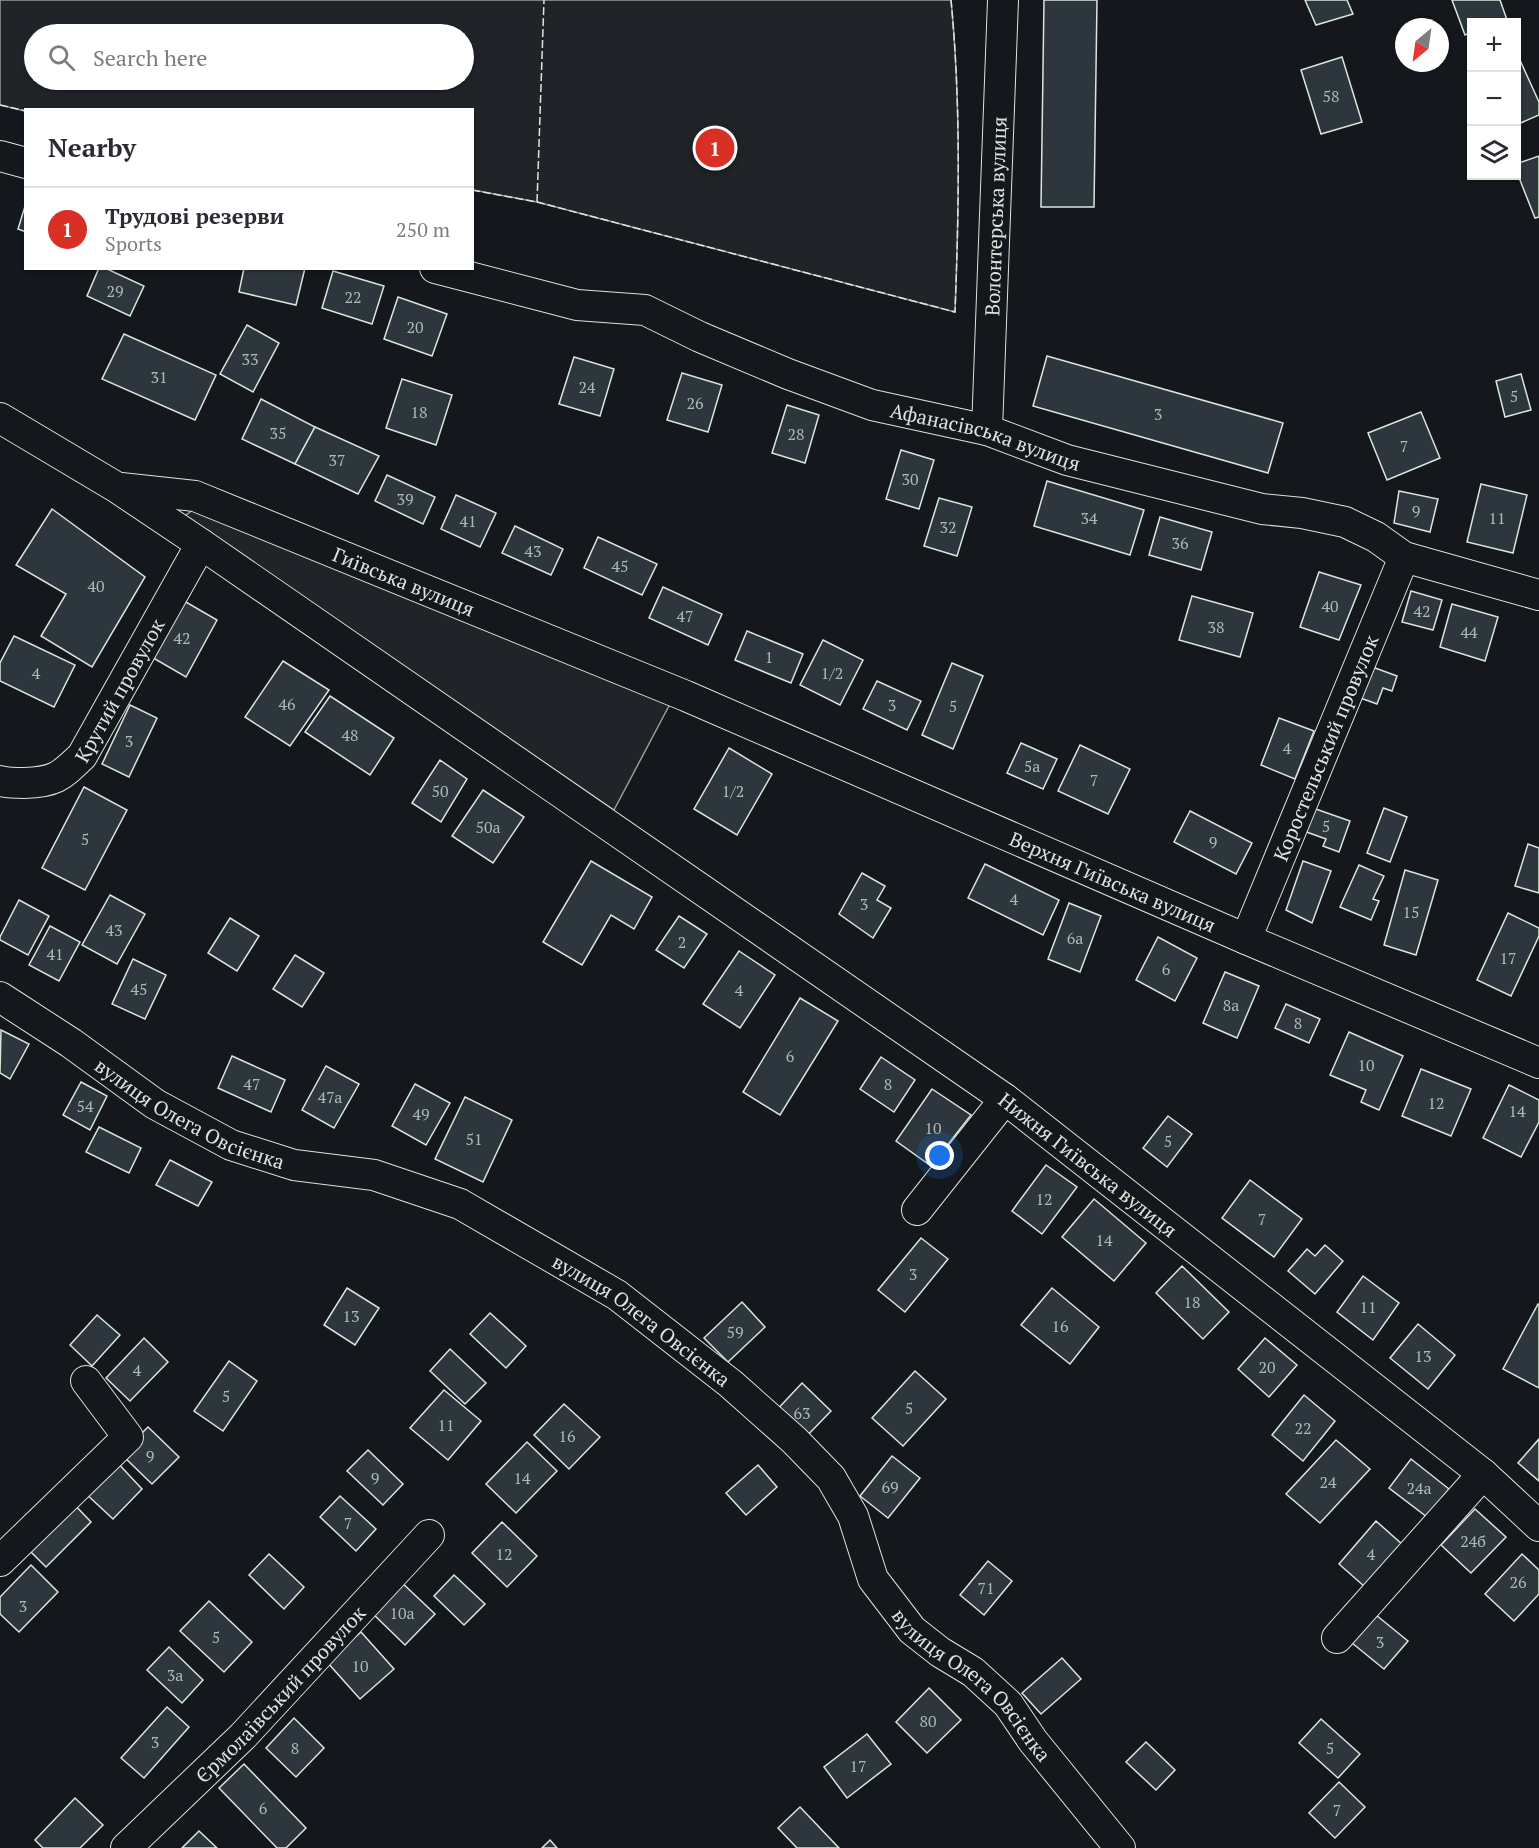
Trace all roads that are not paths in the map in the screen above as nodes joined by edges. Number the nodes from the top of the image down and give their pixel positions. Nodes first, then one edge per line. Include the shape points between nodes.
1 (1003, 0) edge
2 (0, 156) edge
3 (24, 162) edge
4 (443, 270) edge
5 (2, 425) edge
6 (987, 430) junction
7 (116, 487) junction
8 (201, 544) junction
9 (1404, 557) junction
10 (1539, 595) edge
11 (686, 696) joint
12 (0, 781) edge
13 (617, 832) joint
14 (1246, 939) junction
15 (0, 998) edge
16 (1539, 1063) edge
17 (1005, 1099) junction
18 (917, 1210) dead end
19 (86, 1380) dead end
20 (1483, 1474) junction
21 (1539, 1526) edge
22 (429, 1535) dead end
23 (0, 1561) edge
24 (1337, 1638) dead end
25 (126, 1848) edge
26 (1120, 1848) edge

1 - 6 street, Волонтерська вулиця
2 - 3 street
4 - 6 street, Афанасівська вулиця via 577,305 645,310 788,374 872,405
5 - 7 street, Гиївська вулиця
6 - 9 street, Афанасівська вулиця via 1078,462 1262,509 1345,522
7 - 8 street, Гиївська вулиця
7 - 11 street, Гиївська вулиця via 195,496
8 - 12 street, Крутий провулок via 82,756 63,775 45,782
8 - 13 street, Гиївська вулиця
9 - 10 street, Афанасівська вулиця
9 - 14 street, Коростельський провулок
11 - 14 street, Верхня Гиївська вулиця
13 - 17 street, Нижня Гиївська вулиця
14 - 16 street, Верхня Гиївська вулиця
15 - 26 street, вулиця Олега Овсієнка via 155,1104 231,1145 294,1165 375,1175 460,1204 617,1295 731,1384 831,1478 853,1516 873,1580 912,1630 973,1672 1008,1704
17 - 18 street
17 - 20 street, Нижня Гиївська вулиця
19 - 23 street via 128,1437
20 - 21 street, Нижня Гиївська вулиця
20 - 24 street
22 - 25 street, Єрмолаївський провулок via 243,1736

